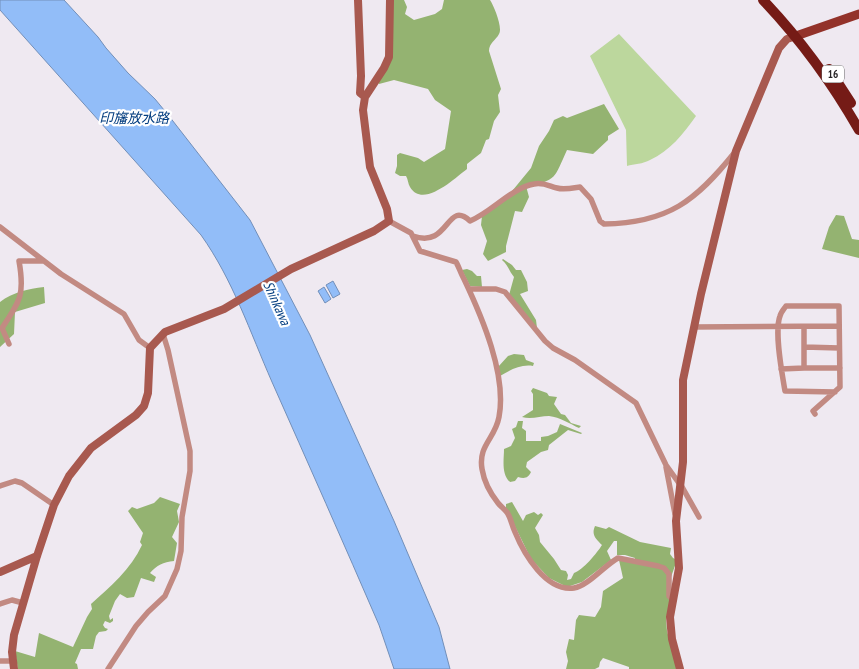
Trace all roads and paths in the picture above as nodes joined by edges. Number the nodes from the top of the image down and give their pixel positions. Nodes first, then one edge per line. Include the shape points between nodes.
1 (358, 0) edge
2 (390, 0) edge
3 (763, 0) edge
4 (772, 0) edge
5 (859, 14) edge
6 (799, 34) junction
7 (365, 96) junction
8 (859, 116) edge
9 (859, 130) edge
10 (736, 151) junction
11 (389, 221) junction
12 (0, 227) edge
13 (413, 236) junction
14 (43, 261) junction
15 (469, 288) junction
16 (839, 326) junction
17 (694, 327) junction
18 (778, 327) junction
19 (804, 327) junction
20 (163, 334) junction
21 (9, 344) dead end
22 (804, 347) junction
23 (150, 348) junction
24 (839, 348) junction
25 (804, 368) junction
26 (840, 368) junction
27 (781, 369) junction
28 (835, 392) junction
29 (815, 414) dead end
30 (666, 464) junction
31 (0, 486) edge
32 (681, 486) junction
33 (54, 505) junction
34 (699, 517) dead end
35 (676, 522) junction
36 (37, 556) junction
37 (0, 572) edge
38 (673, 600) junction
39 (23, 603) junction
40 (0, 604) edge
41 (12, 660) junction
42 (0, 662) edge
43 (14, 669) edge
44 (108, 669) edge
45 (680, 669) edge

1 - 7 street via 359,87
2 - 7 street via 389,57
3 - 6 highway, 16
4 - 6 highway, 16
5 - 6 main road
6 - 8 highway, 16 via 835,78
6 - 9 highway, 16
6 - 10 street via 779,48
7 - 11 street via 363,110 370,167
10 - 13 street via 702,189 674,210 657,217 604,224 592,199 580,187 558,188 541,183 515,191 478,218 470,221 458,214 454,216 432,238
10 - 17 street
11 - 13 street
11 - 20 street via 288,270 231,305
12 - 14 street
13 - 15 street via 420,250 456,262
14 - 21 street via 19,261 23,280 19,303 2,328
14 - 23 street via 124,314 140,340
15 - 30 street via 504,292 545,341 631,399
15 - 38 street via 485,326 500,386 497,425 481,456 484,477 491,493 510,516 518,539 532,563 550,582 568,588 581,585 618,558 658,566 669,574
16 - 18 street via 839,306 786,306
16 - 19 street
16 - 24 street
17 - 18 street
17 - 32 street via 683,380
18 - 19 street
18 - 27 street
19 - 22 street
20 - 23 street
20 - 44 street via 190,452 182,517 182,551 165,596 136,626
22 - 24 street
22 - 25 street
23 - 33 street via 148,393 144,406 91,448
24 - 26 street
25 - 26 street
25 - 27 street
26 - 28 street via 840,387
27 - 28 street via 785,391
28 - 29 street via 813,411
30 - 32 street
30 - 35 street
31 - 33 street via 15,481 22,483
32 - 34 street
32 - 35 street
33 - 36 street
35 - 38 street via 679,568
36 - 37 street
36 - 39 street
38 - 45 street via 670,624
39 - 40 street via 12,600
39 - 41 street via 12,644
41 - 42 street
41 - 43 street

